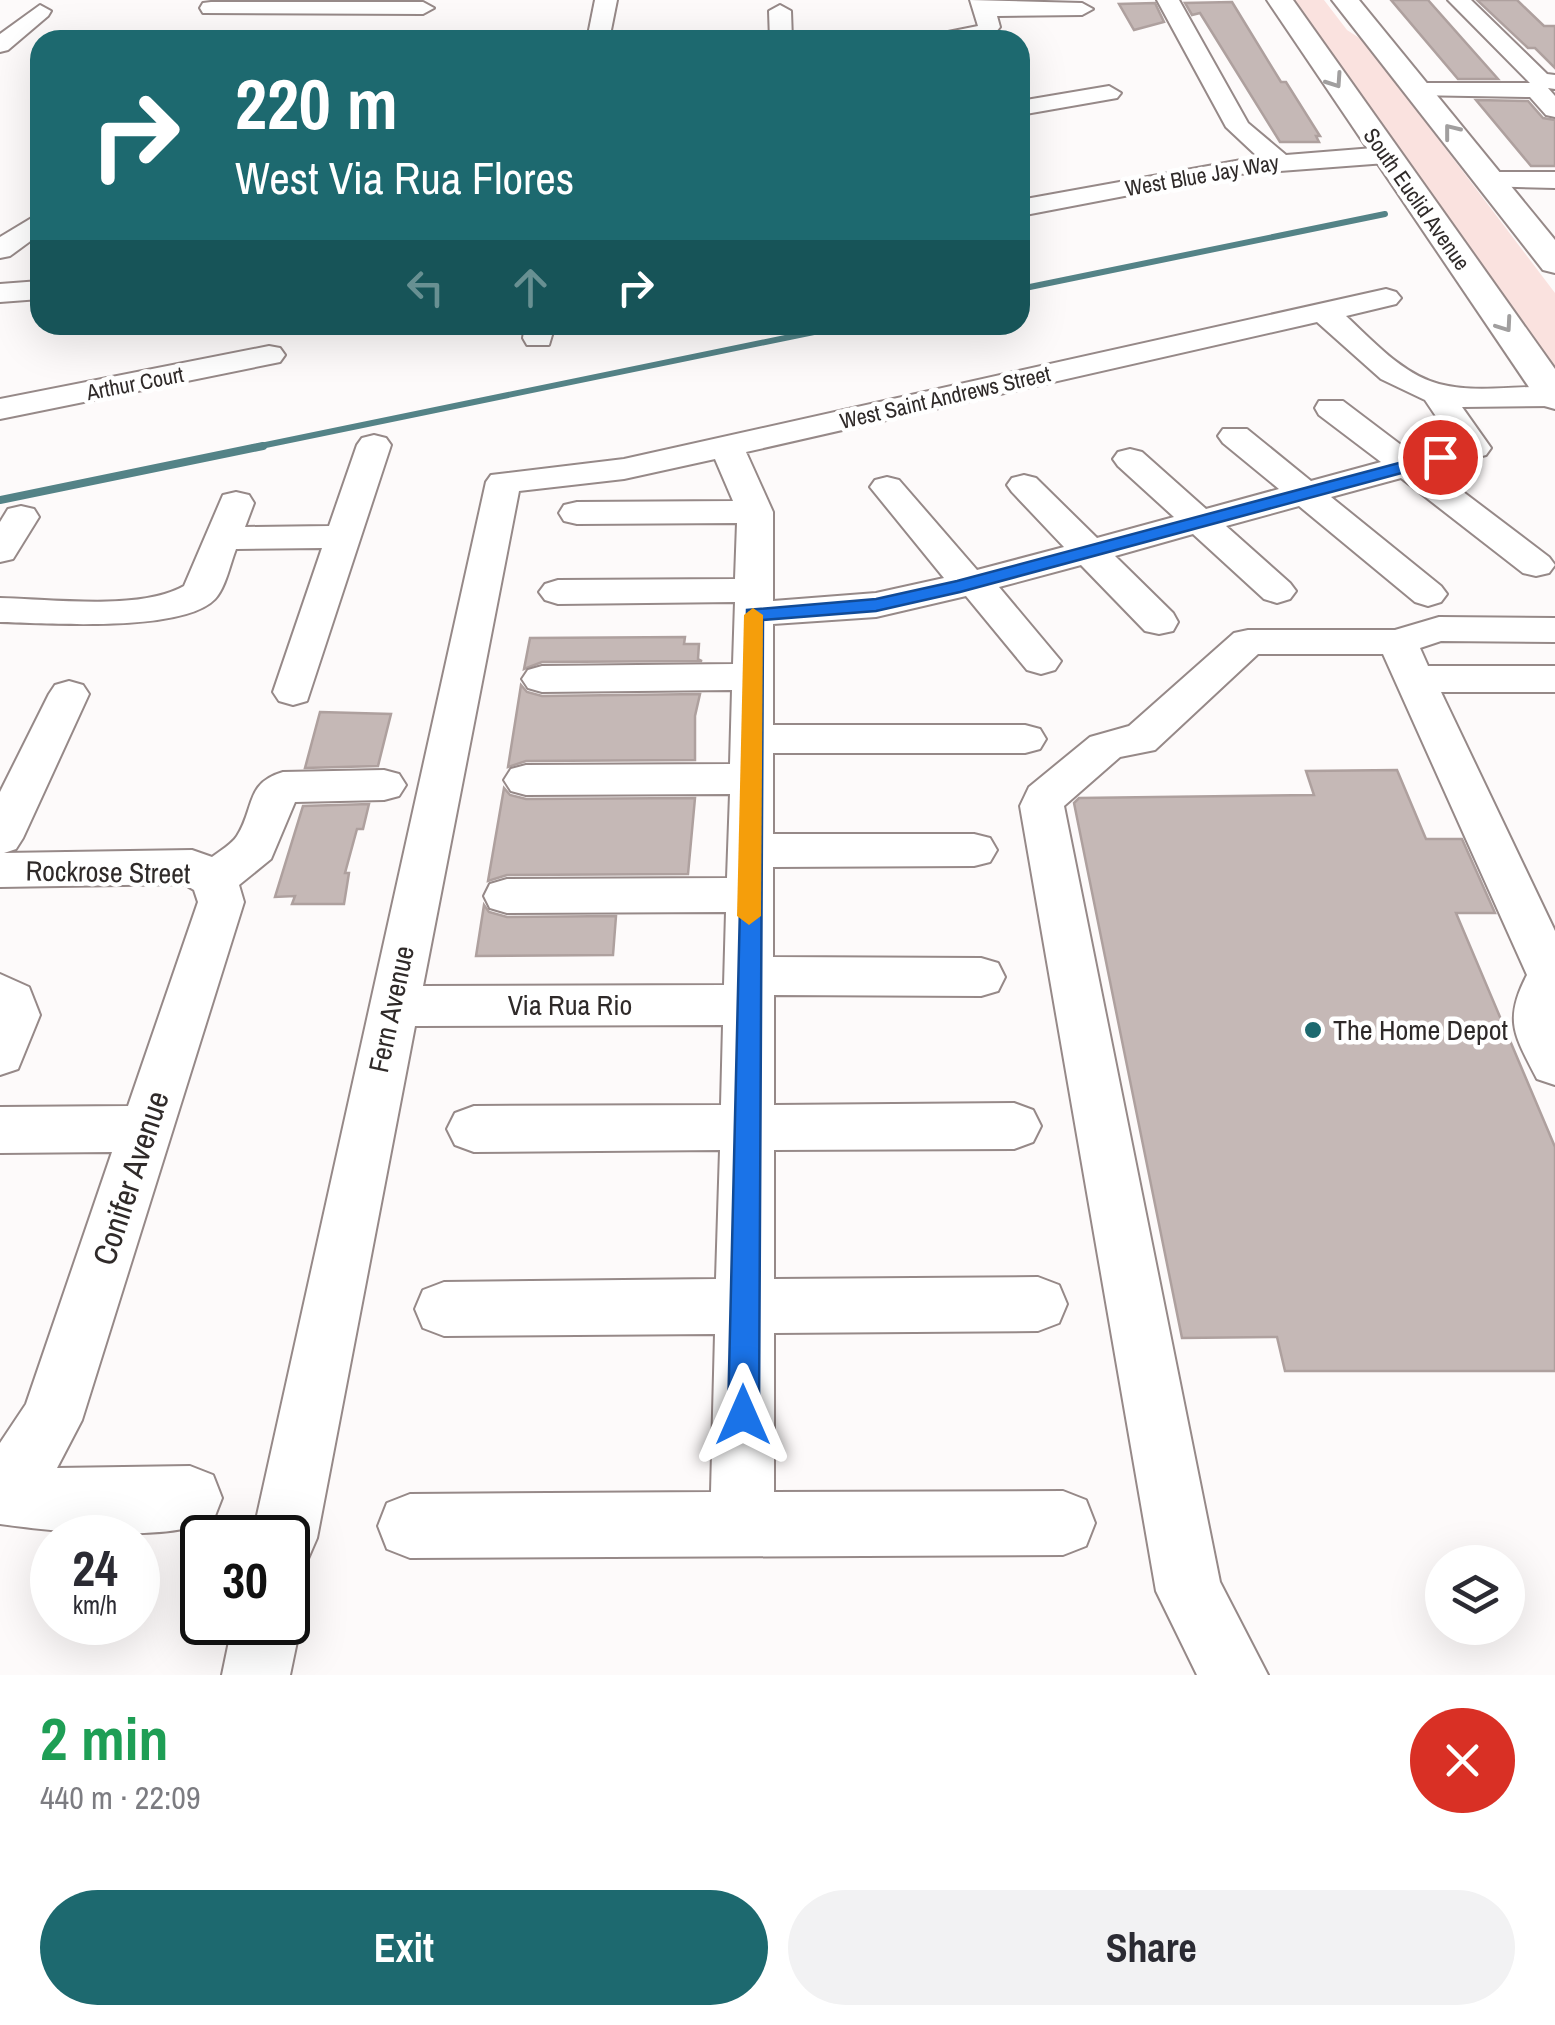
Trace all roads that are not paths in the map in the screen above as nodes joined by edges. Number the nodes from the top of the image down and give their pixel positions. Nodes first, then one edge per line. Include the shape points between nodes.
1 (606, 0) edge
2 (1168, 0) edge
3 (1280, 0) edge
4 (1344, 0) edge
5 (1459, 0) edge
6 (214, 4) edge
7 (983, 5) edge
8 (423, 8) dead end
9 (1082, 9) dead end
10 (40, 11) dead end
11 (780, 11) dead end
12 (196, 29) dead end
13 (600, 30) edge
14 (781, 30) edge
15 (986, 30) edge
16 (0, 45) edge
17 (27, 58) dead end
18 (0, 59) edge
19 (1555, 82) edge
20 (1419, 90) junction
21 (1109, 93) dead end
22 (1030, 106) edge
23 (1555, 110) edge
24 (1386, 154) junction
25 (1278, 161) junction
26 (1489, 180) junction
27 (1555, 180) edge
28 (1030, 206) edge
29 (30, 228) edge
30 (0, 250) edge
31 (1555, 263) edge
32 (30, 291) edge
33 (0, 293) edge
34 (1386, 298) dead end
35 (1323, 312) junction
36 (270, 354) dead end
37 (1390, 368) junction
38 (1551, 391) edge
39 (1436, 393) junction
40 (0, 408) edge
41 (1331, 408) dead end
42 (1235, 436) dead end
43 (374, 445) dead end
44 (727, 446) junction
45 (1130, 459) dead end
46 (1406, 466) junction
47 (503, 482) joint
48 (1024, 485) dead end
49 (887, 487) dead end
50 (1303, 494) junction
51 (236, 503) dead end
52 (577, 512) dead end
53 (755, 512) junction
54 (21, 517) dead end
55 (1200, 522) junction
56 (343, 537) junction
57 (222, 538) junction
58 (0, 551) edge
59 (1090, 551) junction
60 (1536, 565) dead end
61 (972, 583) junction
62 (1278, 591) dead end
63 (558, 592) dead end
64 (1428, 594) dead end
65 (753, 602) junction
66 (0, 610) edge
67 (1159, 622) dead end
68 (1555, 630) edge
69 (1406, 660) junction
70 (1040, 661) dead end
71 (752, 677) junction
72 (542, 679) dead end
73 (1555, 679) edge
74 (292, 692) dead end
75 (69, 694) dead end
76 (1025, 739) dead end
77 (751, 759) junction
78 (526, 780) dead end
79 (384, 786) dead end
80 (0, 838) edge
81 (974, 850) dead end
82 (0, 870) edge
83 (749, 872) junction
84 (214, 880) junction
85 (507, 896) dead end
86 (1538, 907) edge
87 (1554, 976) edge
88 (981, 977) dead end
89 (748, 990) junction
90 (0, 994) edge
91 (392, 1006) junction
92 (0, 1054) edge
93 (1555, 1064) edge
94 (1014, 1126) dead end
95 (747, 1127) junction
96 (147, 1128) junction
97 (474, 1128) dead end
98 (0, 1130) edge
99 (1038, 1304) dead end
100 (744, 1305) junction
101 (444, 1309) dead end
102 (7, 1480) edge
103 (190, 1498) dead end
104 (289, 1515) edge
105 (1063, 1524) dead end
106 (742, 1525) junction
107 (410, 1526) dead end
108 (262, 1645) edge
109 (256, 1675) edge
110 (1234, 1675) edge

1 - 13 street
2 - 25 street via 1238,127
3 -> 24 main road, South Euclid Avenue
4 - 20 main road
5 - 19 street via 1540,80
6 - 8 street
6 - 12 street
7 - 9 street
7 - 15 street
10 - 16 street
11 - 14 street
17 - 18 street
20 - 23 street via 1537,90
26 -> 20 main road
21 - 22 street
24 - 25 street, West Blue Jay Way
24 -> 38 main road, South Euclid Avenue
25 - 28 street, West Blue Jay Way
26 - 27 street
26 - 31 main road
29 - 30 street
32 - 33 street
34 - 35 street, West Saint Andrews Street
35 - 37 street
35 - 44 street, West Saint Andrews Street
36 - 40 street, Arthur Court
37 - 38 street via 1423,378
37 - 39 street
38 - 39 street
39 - 46 street via 1474,448
41 - 46 street
42 - 50 street
43 - 56 street
44 - 47 street, West Saint Andrews Street via 624,468
44 - 53 street
45 - 55 street
46 - 50 street
46 - 60 street
47 - 91 street, Fern Avenue
48 - 59 street
49 - 61 street
50 - 55 street
50 - 64 street
51 - 57 street
52 - 53 street
53 - 65 street
54 - 58 street
55 - 59 street
55 - 62 street
56 - 57 street
56 - 74 street
57 - 66 street via 192,601 160,609
59 - 61 street
59 - 67 street
61 - 65 street via 876,605
61 - 70 street
63 - 65 street
65 - 71 street
68 - 69 street via 1439,629
69 - 73 street
69 - 86 street
69 - 110 street via 1248,642 1133,740 1105,747 1042,806 1188,1590
71 - 72 street
71 - 77 street
75 - 80 street
76 - 77 street
77 - 78 street
77 - 83 street
79 - 84 street via 282,787 256,846
81 - 83 street
82 - 84 street, Rockrose Street via 192,868
83 - 85 street
83 - 89 street
84 - 96 street, Conifer Avenue via 220,902
86 - 87 street
87 - 93 street via 1534,1006
88 - 89 street, Via Rua Rio
89 - 91 street, Via Rua Rio
89 - 95 street
90 - 92 street via 15,1015
91 - 104 street, Fern Avenue
94 - 95 street
95 - 97 street
95 - 100 street
96 - 98 street
96 - 102 street, Conifer Avenue via 51,1420
99 - 100 street
100 - 101 street
100 - 106 street
102 - 103 street via 54,1500
105 - 106 street
106 - 107 street
108 - 109 street

